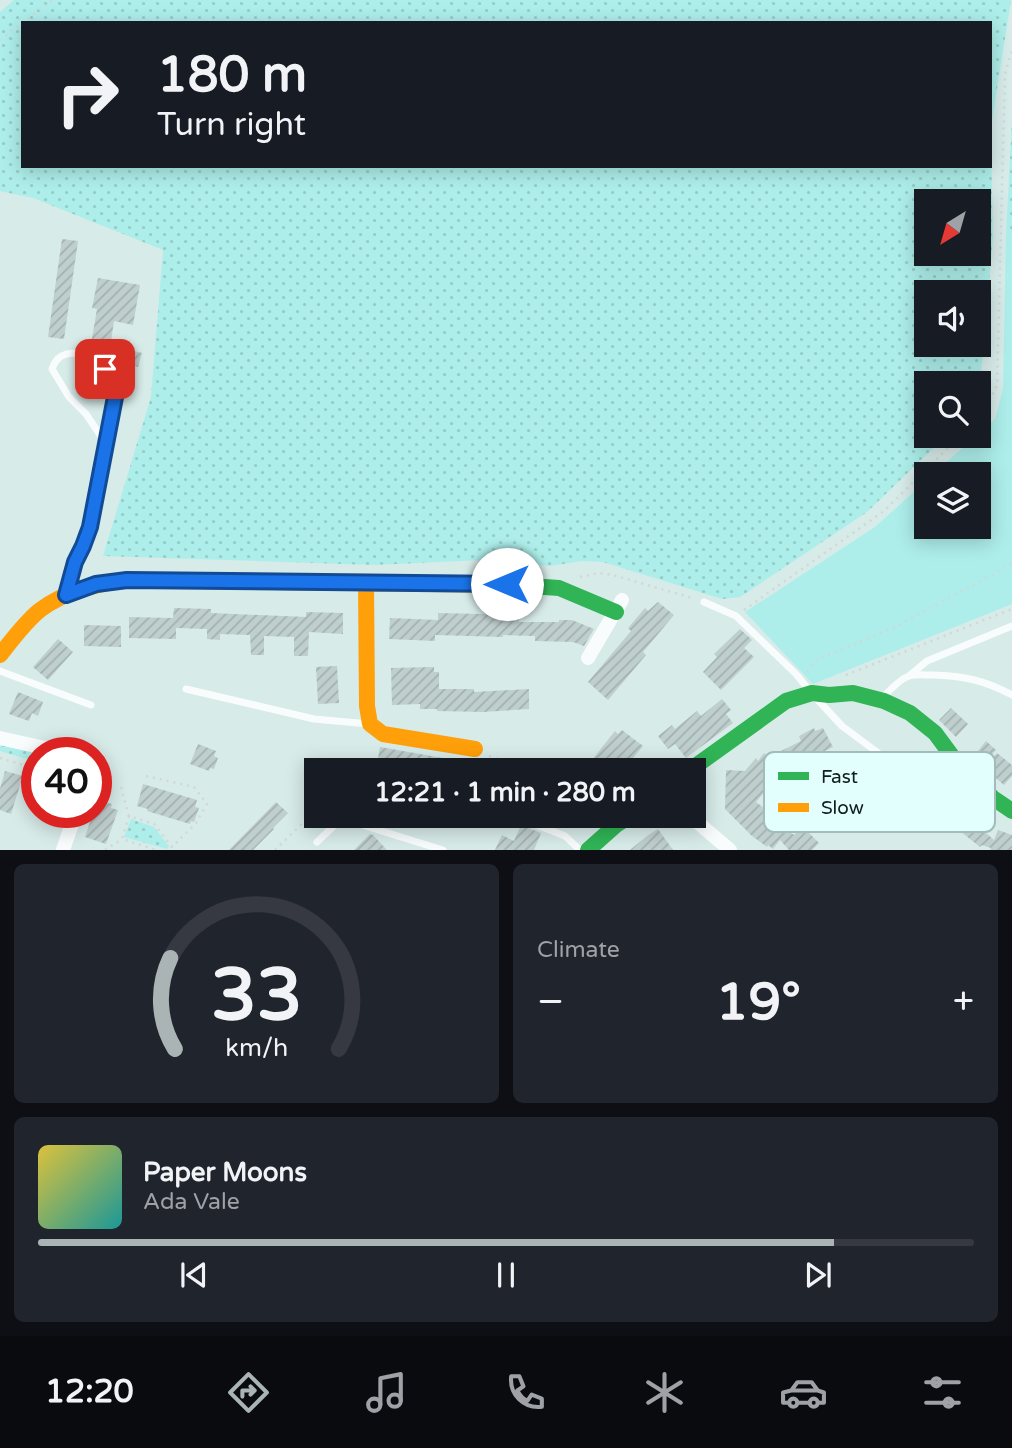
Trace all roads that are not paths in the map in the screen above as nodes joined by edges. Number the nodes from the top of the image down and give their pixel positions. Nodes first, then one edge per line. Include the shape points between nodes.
1 (106, 444) junction
2 (366, 583) junction
3 (66, 595) junction
4 (704, 602) road end
5 (619, 606) joint
6 (1012, 626) edge
7 (0, 655) edge
8 (588, 658) dead end
9 (0, 671) edge
10 (908, 676) junction
11 (186, 689) dead end
12 (812, 693) junction
13 (1012, 695) edge
14 (880, 700) junction
15 (91, 705) dead end
16 (370, 724) junction
17 (0, 738) edge
18 (21, 743) edge
19 (475, 749) road end
20 (877, 752) edge
21 (949, 752) edge
22 (706, 758) edge
23 (995, 799) edge
24 (1012, 811) edge
25 (70, 828) edge
26 (545, 828) edge
27 (612, 828) edge
28 (705, 828) edge
29 (317, 842) dead end
30 (63, 849) edge
31 (443, 849) edge
32 (580, 849) edge
33 (588, 849) edge
34 (730, 849) edge

1 - 1 lane via 116,392 111,378 95,362 62,354 52,369
1 - 3 lane via 90,527
2 - 3 street via 127,580 96,584
2 - 5 street via 559,588
2 - 16 street
3 - 7 street via 40,610
4 - 12 lane via 736,616
5 - 8 street
6 - 10 lane via 927,661
9 - 15 lane
10 - 13 lane via 973,679
10 - 14 lane
11 - 16 lane via 314,719
12 - 14 street
12 - 20 lane via 842,726
12 - 22 street via 786,701
14 - 21 street via 910,713
16 - 19 street via 383,734
17 - 18 street
23 - 24 street
25 - 30 street
26 - 32 lane via 565,836
27 - 33 street
28 - 34 street
29 - 31 lane via 340,820 346,820

